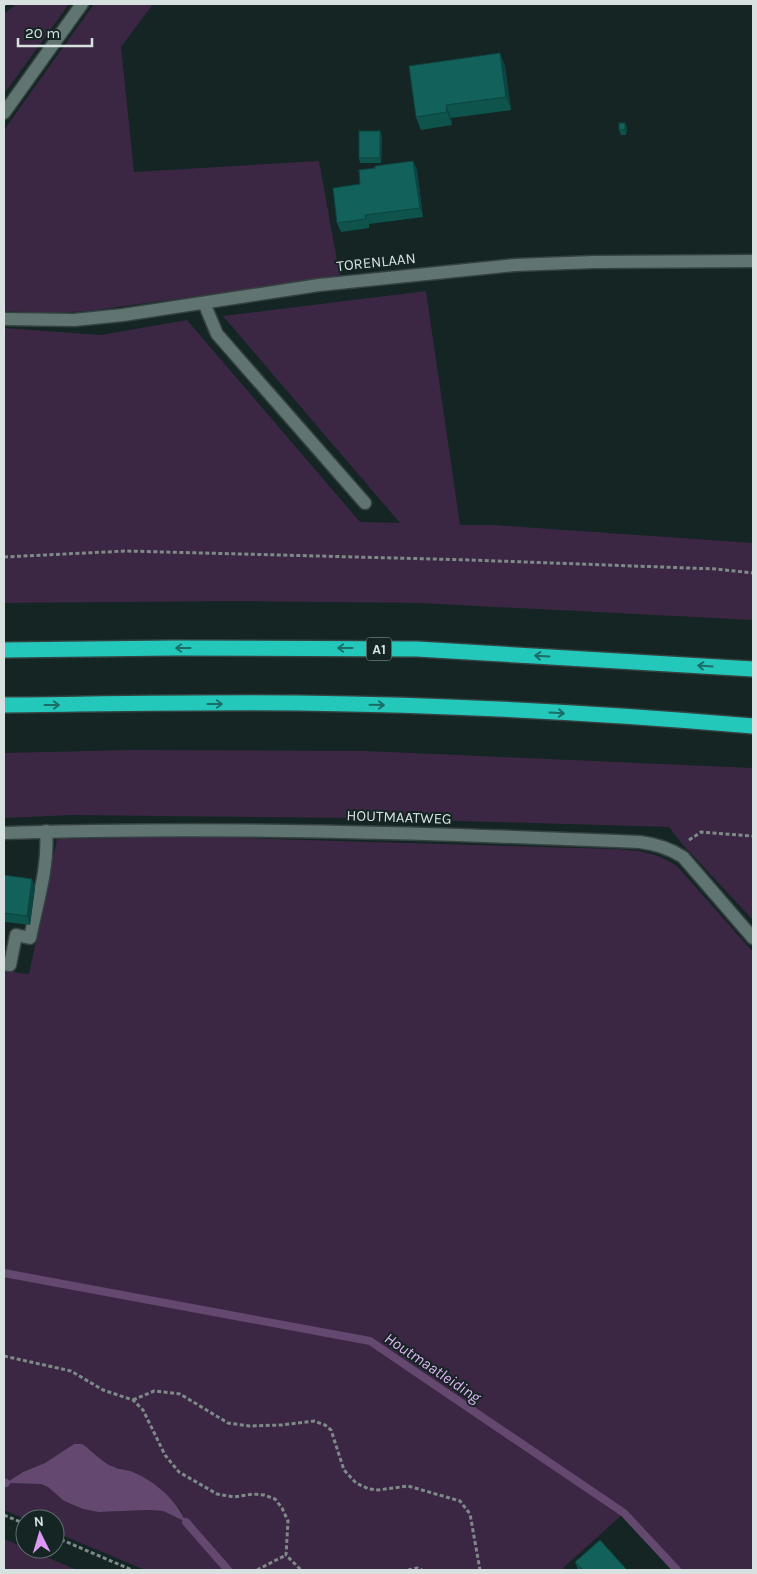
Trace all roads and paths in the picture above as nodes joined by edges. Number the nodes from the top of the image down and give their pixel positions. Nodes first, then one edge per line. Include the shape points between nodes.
1 (82, 4) edge
2 (4, 112) edge
3 (753, 261) edge
4 (204, 303) junction
5 (4, 319) edge
6 (365, 502) dead end
7 (4, 557) edge
8 (753, 573) edge
9 (4, 650) edge
10 (753, 669) edge
11 (4, 705) edge
12 (753, 726) edge
13 (46, 831) junction
14 (4, 832) edge
15 (753, 836) edge
16 (672, 850) junction
17 (753, 938) edge
18 (4, 964) edge
19 (4, 1356) edge
20 (133, 1400) junction
21 (65, 1541) edge
22 (286, 1555) junction
23 (132, 1570) edge
24 (257, 1570) edge
25 (300, 1570) edge
26 (408, 1570) edge
27 (422, 1570) edge
28 (480, 1570) edge

1 - 2 street
3 - 4 street, TORENLAAN via 515,265 319,284
4 - 5 street, TORENLAAN via 74,320
4 - 6 street via 217,334
7 - 8 path via 126,551 471,560
10 -> 9 highway, A1 via 418,649
11 -> 12 highway via 297,703 660,718
13 - 14 street, HOUTMAATWEG
13 - 16 street, HOUTMAATWEG via 389,832 640,842
13 - 18 street via 46,862 30,938 16,935 10,965
15 - 16 path via 701,832
16 - 17 street, HOUTMAATWEG via 683,857
19 - 20 path via 71,1371 103,1390
20 - 22 path via 143,1410 165,1455 179,1472 217,1494 234,1497 264,1495 275,1500 288,1520
20 - 28 path via 154,1391 180,1394 228,1423 249,1426 314,1421 325,1425 331,1430 344,1470 356,1483 378,1490 408,1486 460,1501 470,1514
21 - 23 path
22 - 24 path
22 - 25 path
26 - 27 path

